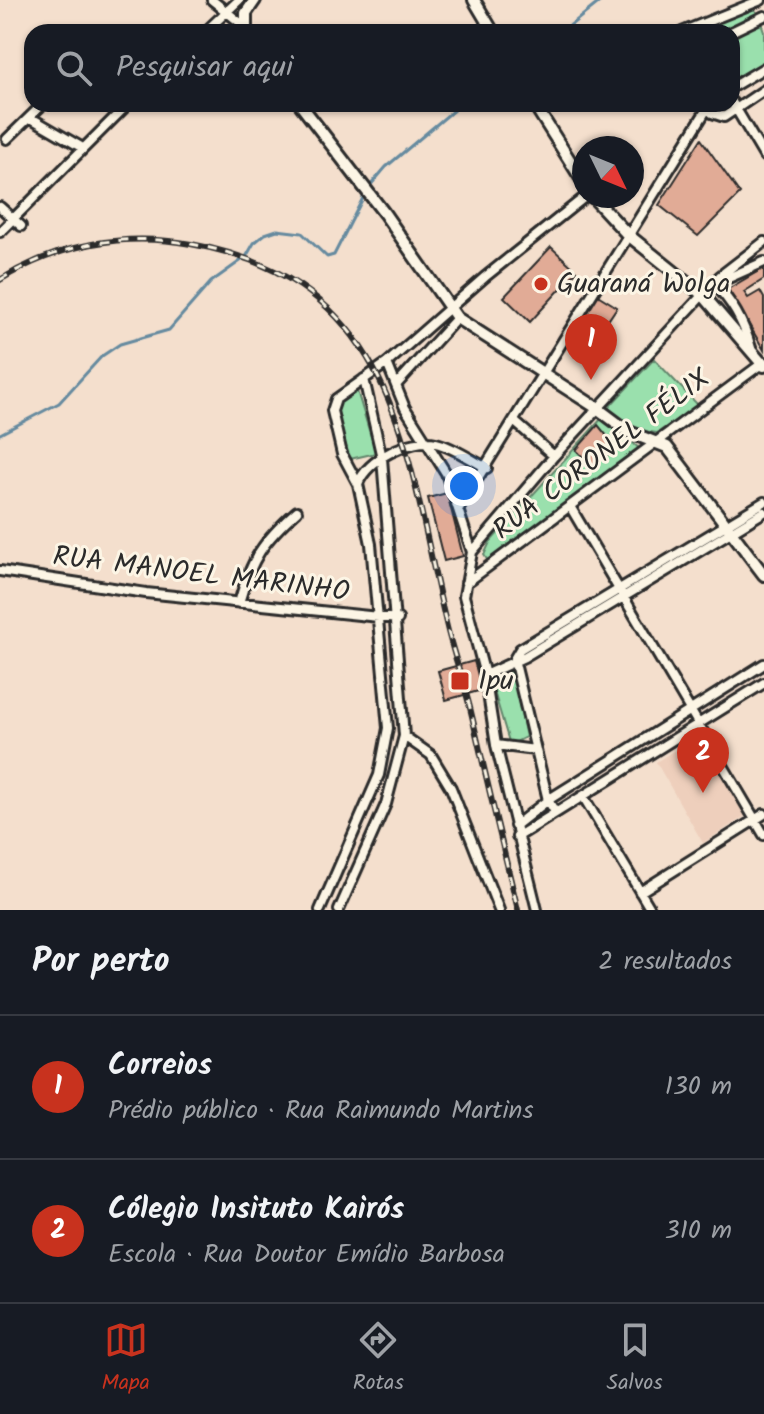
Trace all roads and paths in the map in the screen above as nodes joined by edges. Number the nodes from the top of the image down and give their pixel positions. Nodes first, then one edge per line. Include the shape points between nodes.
1 (212, 0) edge
2 (239, 0) edge
3 (255, 0) edge
4 (474, 0) edge
5 (758, 2) edge
6 (227, 11) junction
7 (763, 18) edge
8 (213, 24) edge
9 (239, 24) edge
10 (245, 24) edge
11 (488, 24) edge
12 (702, 24) edge
13 (740, 28) edge
14 (764, 68) edge
15 (740, 82) edge
16 (764, 90) edge
17 (740, 103) edge
18 (36, 112) edge
19 (119, 112) edge
20 (306, 112) edge
21 (539, 112) edge
22 (703, 112) edge
23 (738, 112) edge
24 (31, 118) junction
25 (7, 139) dead end
26 (81, 147) junction
27 (764, 156) edge
28 (572, 164) edge
29 (0, 207) edge
30 (572, 207) edge
31 (603, 208) edge
32 (12, 217) junction
33 (21, 226) dead end
34 (0, 232) edge
35 (627, 234) junction
36 (764, 242) edge
37 (764, 262) edge
38 (714, 284) junction
39 (703, 295) junction
40 (449, 307) junction
41 (457, 318) junction
42 (751, 348) junction
43 (387, 363) junction
44 (763, 364) edge
45 (540, 374) junction
46 (364, 379) junction
47 (397, 384) junction
48 (597, 408) junction
49 (515, 422) junction
50 (425, 441) junction
51 (658, 442) junction
52 (554, 456) junction
53 (382, 458) junction
54 (487, 468) junction
55 (358, 484) junction
56 (764, 502) edge
57 (460, 507) junction
58 (571, 508) junction
59 (297, 511) dead end
60 (764, 512) edge
61 (730, 527) junction
62 (472, 552) junction
63 (0, 571) edge
64 (764, 575) edge
65 (466, 583) junction
66 (621, 593) junction
67 (239, 603) junction
68 (378, 619) junction
69 (398, 619) junction
70 (514, 659) junction
71 (764, 664) edge
72 (485, 675) junction
73 (764, 683) edge
74 (690, 709) junction
75 (698, 724) junction
76 (404, 736) junction
77 (496, 745) junction
78 (535, 750) junction
79 (583, 796) junction
80 (548, 800) junction
81 (555, 812) junction
82 (764, 814) edge
83 (755, 820) junction
84 (515, 826) junction
85 (764, 835) edge
86 (517, 837) junction
87 (640, 892) junction
88 (321, 907) edge
89 (332, 910) edge
90 (339, 910) edge
91 (499, 910) edge
92 (537, 910) edge
93 (651, 910) edge

1 - 6 street
2 - 6 street
3 - 10 main road
4 - 11 main road
5 - 7 street
5 - 12 street
6 - 8 street
6 - 9 street
7 - 13 street
14 - 15 street
16 - 17 street
18 - 24 street
19 - 26 street
20 - 40 main road
21 - 28 main road
22 - 35 street
23 - 27 street
24 - 25 street
24 - 26 street
26 - 32 street
29 - 32 street
30 - 40 street
31 - 35 main road
32 - 33 street
32 - 34 street
35 - 39 main road
35 - 45 street
36 - 38 street
37 - 38 street
38 - 39 street
38 - 42 street via 746,327
39 - 42 main road
39 - 48 street
40 - 41 main road
40 - 43 street
41 - 45 main road
41 - 47 street
42 - 44 main road
43 - 46 street
43 - 47 street
44 - 51 street, RUA CORONEL FÉLIX
45 - 48 main road
45 - 49 street
46 - 53 street
46 - 55 street via 336,399 332,411 342,454
47 - 50 street
48 - 51 main road via 629,432
48 - 52 street
49 - 52 street
49 - 54 street
50 - 53 street
50 - 54 street
50 - 57 street
51 - 58 street, RUA CORONEL FÉLIX
51 - 61 main road via 676,455
52 - 62 street
53 - 55 street via 362,472
53 - 69 street
54 - 57 street
55 - 68 street via 371,544
56 - 61 street
57 - 62 street
58 - 65 street, RUA CORONEL FÉLIX
58 - 66 street
59 - 67 street via 271,534 249,566
60 - 61 street
61 - 64 main road
61 - 66 street
62 - 65 street
63 - 67 street, RUA MANOEL MARINHO
65 - 72 street via 464,596
66 - 70 street via 520,649
66 - 74 street
67 - 68 street, RUA MANOEL MARINHO
68 - 69 street, RUA MANOEL MARINHO
68 - 88 street via 388,728 379,775
69 - 76 street
70 - 72 street
70 - 78 street
71 - 74 street
72 - 77 street
73 - 75 street
74 - 75 street
74 - 80 street
75 - 79 street
75 - 83 street
76 - 90 street via 386,804
76 - 91 street via 431,755 451,788
77 - 78 street
77 - 84 street
78 - 80 street
79 - 81 street
79 - 87 street
80 - 81 street
80 - 84 street
81 - 86 street
82 - 83 street
83 - 85 street
83 - 87 street
84 - 86 street
86 - 92 street
87 - 93 street
88 - 89 street

